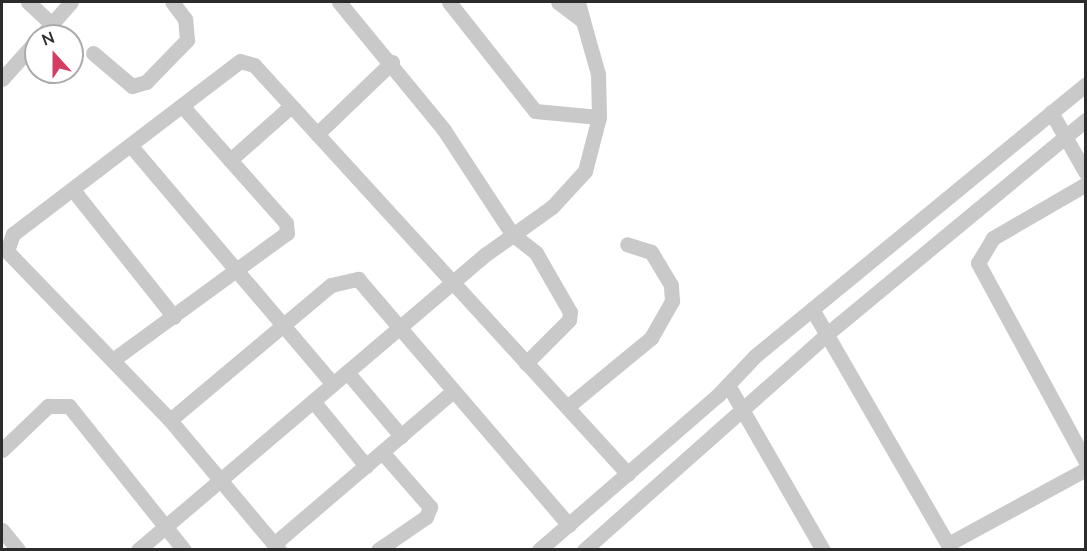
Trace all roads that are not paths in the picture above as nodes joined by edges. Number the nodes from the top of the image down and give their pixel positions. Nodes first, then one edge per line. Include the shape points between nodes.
1 (28, 2) edge
2 (71, 2) edge
3 (172, 2) edge
4 (339, 2) edge
5 (449, 2) edge
6 (558, 2) edge
7 (578, 2) edge
8 (583, 21) junction
9 (51, 24) joint
10 (93, 53) dead end
11 (24, 54) edge
12 (392, 62) junction
13 (2, 79) edge
14 (1086, 84) edge
15 (182, 106) junction
16 (291, 106) junction
17 (1051, 112) junction
18 (599, 117) junction
19 (1086, 120) edge
20 (316, 134) junction
21 (1065, 137) junction
22 (131, 146) junction
23 (230, 160) junction
24 (1086, 172) edge
25 (1086, 184) edge
26 (73, 190) junction
27 (513, 234) junction
28 (627, 244) dead end
29 (235, 273) junction
30 (456, 286) junction
31 (812, 309) junction
32 (174, 317) junction
33 (280, 328) junction
34 (399, 328) junction
35 (827, 334) junction
36 (114, 359) junction
37 (526, 363) junction
38 (347, 372) junction
39 (333, 384) junction
40 (728, 385) junction
41 (453, 391) junction
42 (313, 401) junction
43 (567, 407) junction
44 (741, 409) junction
45 (170, 420) junction
46 (401, 436) junction
47 (2, 450) edge
48 (382, 452) junction
49 (1086, 462) edge
50 (366, 466) junction
51 (1086, 469) edge
52 (628, 474) junction
53 (220, 480) junction
54 (568, 525) junction
55 (164, 526) junction
56 (2, 530) edge
57 (549, 546) edge
58 (276, 547) edge
59 (949, 547) edge
60 (17, 549) edge
61 (138, 549) edge
62 (184, 549) edge
63 (378, 549) edge
64 (584, 549) edge
65 (823, 549) edge

1 - 9 street
2 - 9 street
3 - 10 street via 185,19 187,40 146,82 132,86
4 - 12 street
5 - 18 street via 535,111
6 - 8 street
7 - 8 street
8 - 18 street via 598,74
11 - 13 street
12 - 20 street
12 - 27 street via 444,130
14 - 17 street
15 - 16 street via 240,61 254,65
15 - 22 street
15 - 23 street
16 - 20 street
16 - 23 street
17 - 21 street
17 - 31 street
18 - 27 street via 585,171 552,207
19 - 21 street
20 - 30 street
21 - 24 street
21 - 35 street
22 - 26 street
22 - 29 street
23 - 29 street via 287,229
25 - 49 street via 993,238 978,263
26 - 32 street
26 - 36 street via 13,234 7,251
27 - 30 street
27 - 37 street via 536,253 571,316
28 - 43 street via 651,252 671,285 672,301 651,338
29 - 32 street
29 - 33 street
30 - 34 street
30 - 37 street
31 - 35 street
31 - 40 street
32 - 36 street
33 - 34 street via 332,285 352,278 363,283
33 - 39 street
33 - 45 street
34 - 38 street
34 - 41 street
35 - 44 street
35 - 59 street
36 - 45 street
37 - 43 street
38 - 39 street
38 - 46 street
39 - 42 street
40 - 44 street
40 - 52 street
41 - 46 street
41 - 54 street
42 - 50 street
42 - 53 street
43 - 52 street
44 - 64 street
44 - 65 street
45 - 53 street
46 - 48 street
47 - 55 street via 48,406 69,406
48 - 50 street
48 - 63 street via 430,507 426,517
50 - 58 street
51 - 59 street
52 - 54 street
53 - 55 street
53 - 58 street
54 - 57 street
55 - 61 street
55 - 62 street
56 - 60 street

